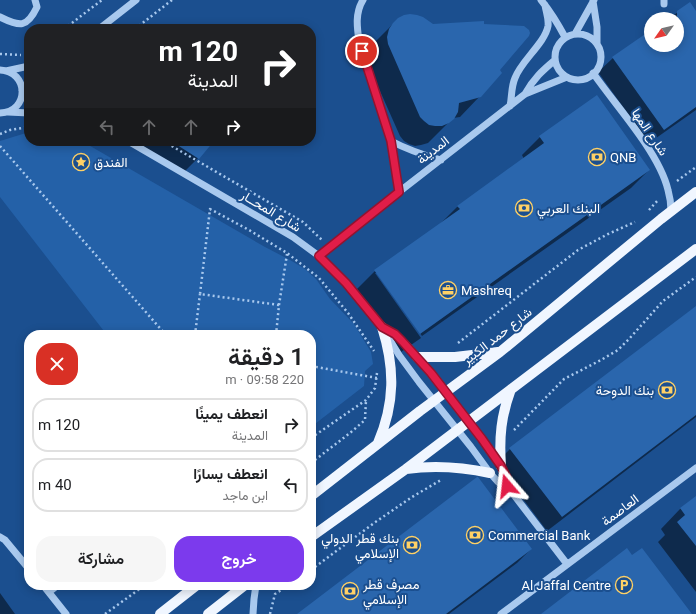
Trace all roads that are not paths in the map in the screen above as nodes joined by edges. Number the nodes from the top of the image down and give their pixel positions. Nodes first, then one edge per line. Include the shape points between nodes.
1 (35, 0) edge
2 (136, 0) edge
3 (363, 0) edge
4 (594, 0) edge
5 (543, 2) edge
6 (0, 17) edge
7 (105, 24) edge
8 (574, 34) junction
9 (565, 37) junction
10 (597, 44) junction
11 (555, 60) junction
12 (24, 67) edge
13 (2, 70) edge
14 (593, 73) junction
15 (567, 77) junction
16 (24, 92) edge
17 (525, 94) junction
18 (510, 106) junction
19 (24, 113) edge
20 (3, 114) edge
21 (391, 141) junction
22 (137, 146) edge
23 (441, 160) junction
24 (399, 192) junction
25 (696, 192) edge
26 (671, 211) junction
27 (696, 248) edge
28 (319, 256) junction
29 (382, 327) junction
30 (500, 352) junction
31 (417, 357) junction
32 (511, 389) junction
33 (445, 392) junction
34 (434, 401) junction
35 (468, 421) junction
36 (457, 430) junction
37 (377, 445) junction
38 (501, 466) junction
39 (696, 468) edge
40 (406, 469) junction
41 (490, 473) junction
42 (507, 486) junction
43 (316, 492) edge
44 (316, 533) edge
45 (0, 537) edge
46 (24, 563) edge
47 (567, 564) junction
48 (52, 590) edge
49 (191, 590) edge
50 (239, 590) edge
51 (255, 590) edge
52 (49, 592) joint
53 (66, 614) edge
54 (160, 614) edge
55 (208, 614) edge
56 (253, 614) edge
57 (501, 614) edge

1 - 6 street via 37,7 32,18 23,24 12,23
2 - 7 street
3 - 21 street via 357,14 356,26
4 - 8 street
4 - 10 street
5 - 9 street
5 - 18 street via 548,27 514,80
8 - 9 street
8 - 10 street via 583,34
9 - 11 street via 555,51
10 - 14 street via 600,59
11 - 15 street via 561,73
11 - 17 street, المدينة via 533,81
12 - 13 street
13 - 16 street via 15,76
14 - 15 street via 576,80
14 - 26 street, شارع المها via 632,125 663,173
15 - 17 street, المدينة
16 - 20 street via 19,104
17 - 18 street, المدينة
18 - 23 street, المدينة
19 - 20 street
21 - 23 street via 411,151
21 - 24 street
22 - 28 street, شارع المحــار via 293,237
23 - 24 street, المدينة
24 - 28 street, المدينة
25 - 26 main road, شارع حمد الكبير
26 - 30 main road, شارع حمد الكبير
27 - 32 main road
28 - 29 street, شارع المحــار via 346,283
29 - 31 street, شارع المحــار via 395,334
29 - 34 street, شارع المحــار via 399,356
29 - 37 main road via 389,351 392,376 390,403
30 - 31 main road via 470,356
30 - 33 main road, شارع حمد الكبير
31 - 33 street, شارع المحــار
32 - 35 main road
32 - 38 main road via 504,409 500,436
33 - 34 main road, شارع حمد الكبير
33 - 35 street, شارع المحــار
34 - 36 street, شارع المحــار
34 - 37 main road, شارع حمد الكبير
35 - 36 main road
35 - 38 street, شارع المحــار
36 - 40 main road
36 - 41 street, شارع المحــار
37 - 43 main road, شارع حمد الكبير
38 - 42 street, شارع المحــار via 507,478
39 - 47 street, العاصمة
40 - 41 main road via 439,466
40 - 44 main road
41 - 42 street, شارع المحــار via 501,484
42 - 47 street, شارع المحــار
45 - 46 street
47 - 57 street, العاصمة
48 - 52 street
49 - 54 main road
50 - 55 main road
51 - 56 street
52 - 53 street

